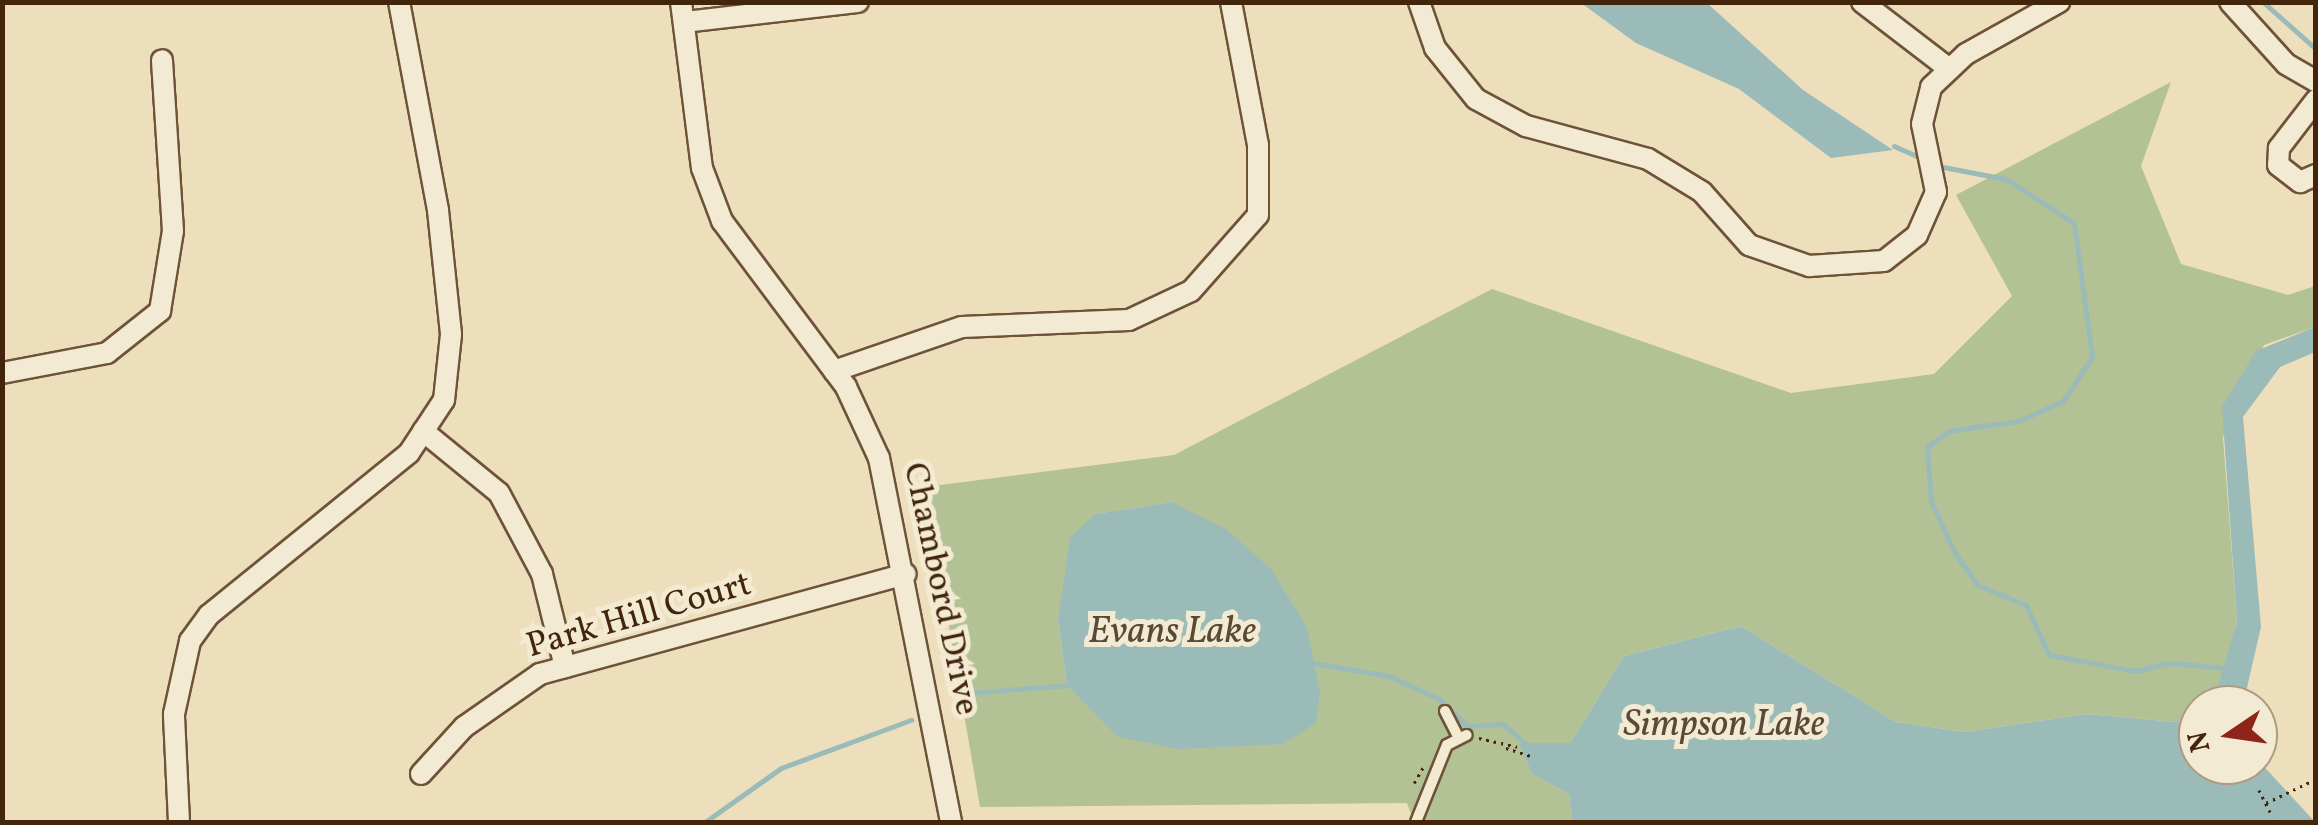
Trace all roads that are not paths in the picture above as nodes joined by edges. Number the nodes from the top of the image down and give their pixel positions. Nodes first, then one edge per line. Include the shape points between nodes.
1 (400, 2) edge
2 (858, 2) edge
3 (1231, 2) edge
4 (1418, 2) edge
5 (1862, 2) edge
6 (2060, 2) edge
7 (2230, 2) edge
8 (683, 12) edge
9 (162, 60) dead end
10 (1948, 68) junction
11 (2316, 81) edge
12 (2316, 100) edge
13 (2316, 175) edge
14 (834, 372) junction
15 (2, 373) edge
16 (423, 431) junction
17 (906, 574) junction
18 (564, 667) junction
19 (1444, 711) dead end
20 (421, 774) dead end
21 (179, 822) edge
22 (951, 822) edge
23 (1416, 822) edge

1 - 16 street via 452,334 444,400
2 - 8 street
3 - 14 street via 1258,145 1258,215 1214,270 1128,320 962,327
4 - 10 street via 1435,48 1476,99 1526,126 1648,159 1702,192 1750,245 1809,266 1884,260 1932,215 1922,124 1932,87
5 - 10 street
6 - 10 street
7 - 11 street via 2286,64
8 - 14 street, Chambord Drive via 702,168 722,222
9 - 15 street via 173,232 160,311 107,353
12 - 13 street via 2279,148 2278,165 2300,182
14 - 17 street, Chambord Drive via 879,458
16 - 18 street via 499,493 542,574
16 - 21 street via 190,642 174,714
17 - 18 street, Park Hill Court
17 - 22 street, Chambord Drive
18 - 20 street, Park Hill Court via 502,694
19 - 23 lane via 1462,734

